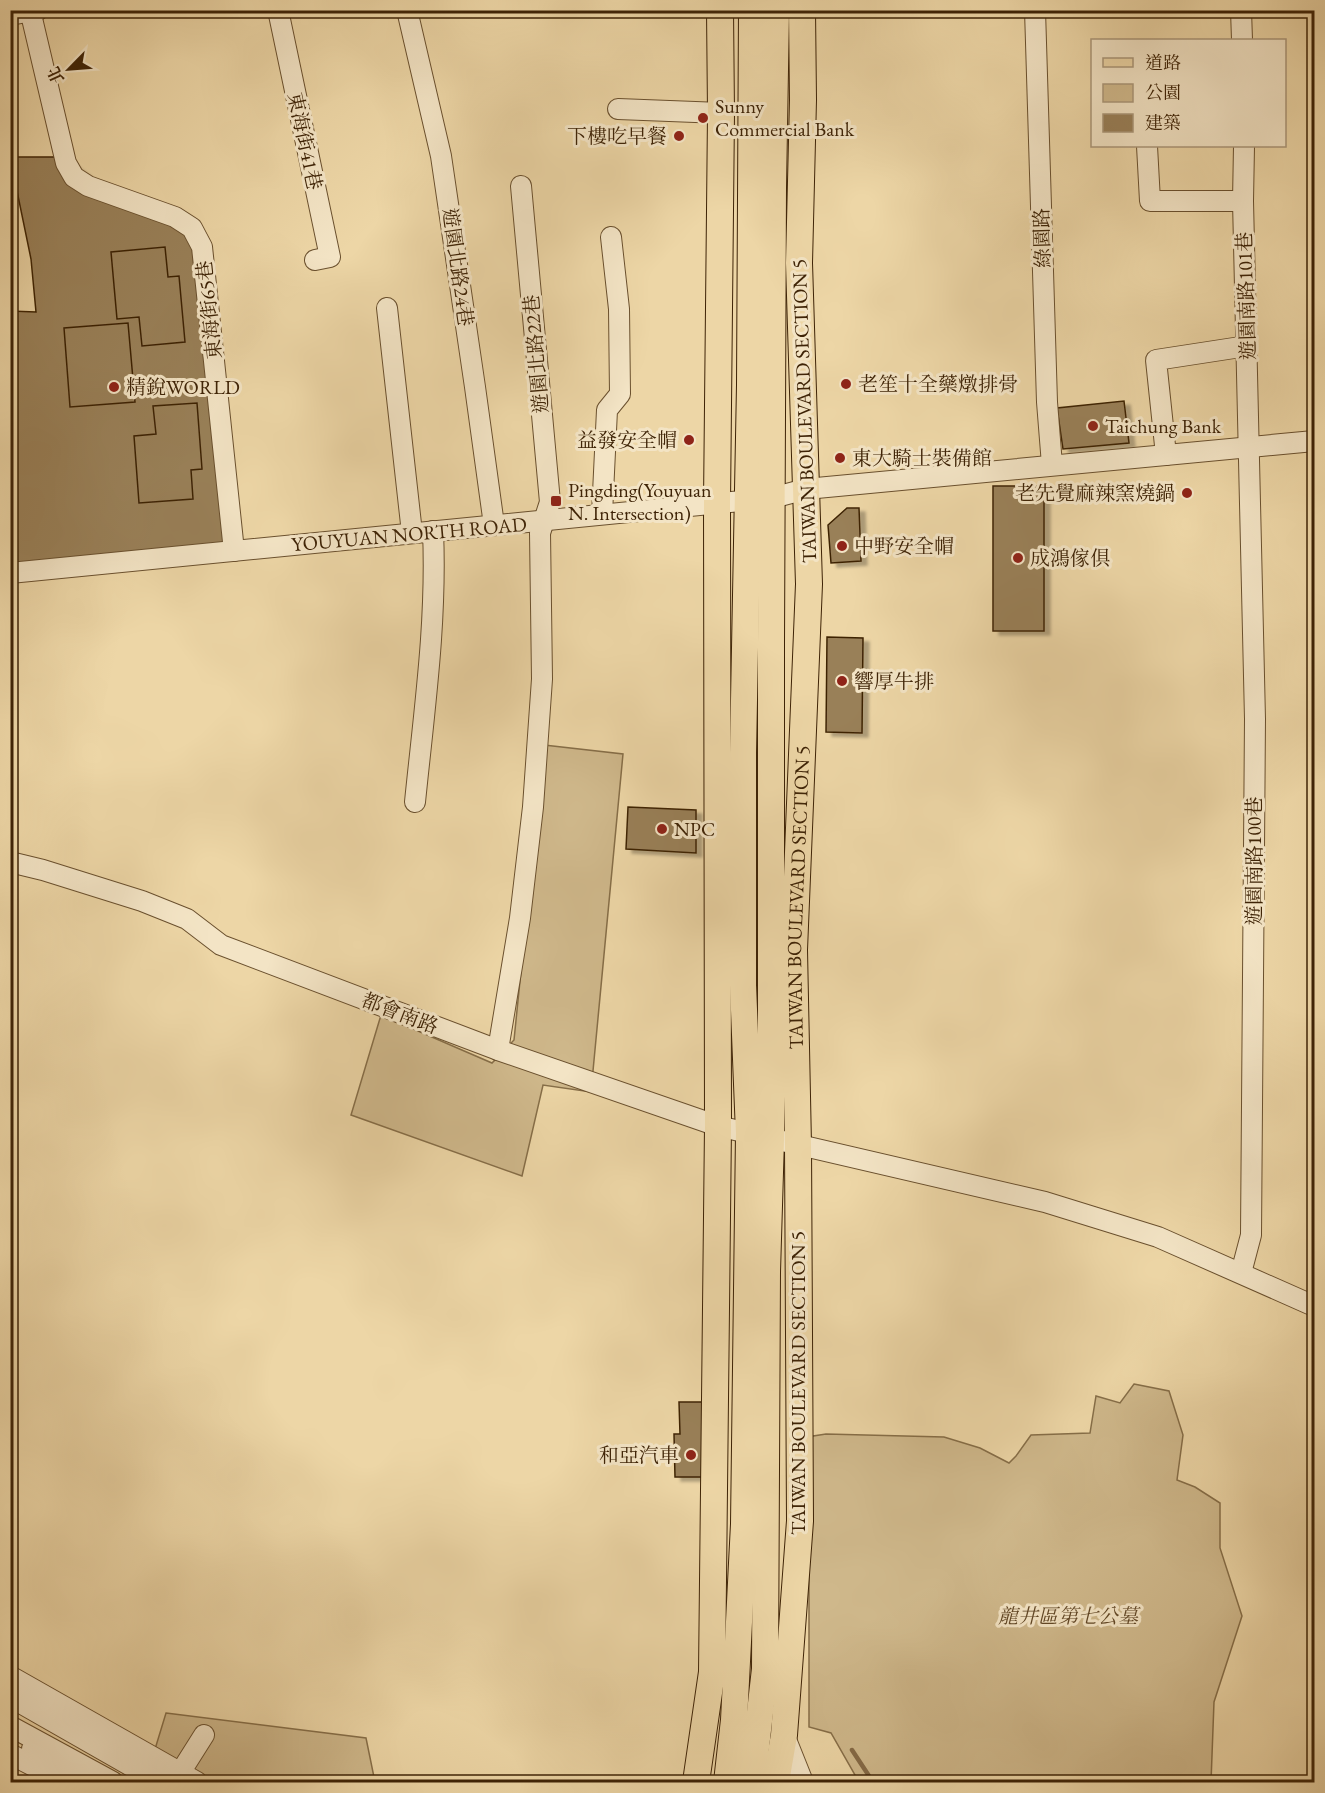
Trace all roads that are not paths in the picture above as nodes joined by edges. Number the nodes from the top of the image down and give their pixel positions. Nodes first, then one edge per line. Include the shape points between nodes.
1 (278, 10) edge
2 (407, 10) edge
3 (720, 10) edge
4 (752, 10) edge
5 (776, 10) edge
6 (802, 10) edge
7 (1035, 10) edge
8 (1241, 10) edge
9 (33, 11) edge
10 (10, 15) edge
11 (1242, 39) edge
12 (618, 109) dead end
13 (721, 113) junction
14 (1147, 147) edge
15 (1244, 147) edge
16 (521, 186) dead end
17 (1243, 201) junction
18 (611, 237) dead end
19 (315, 260) dead end
20 (387, 309) dead end
21 (1247, 346) junction
22 (1314, 441) edge
23 (1249, 447) junction
24 (1166, 455) junction
25 (1052, 465) junction
26 (806, 489) junction
27 (759, 499) junction
28 (717, 503) junction
29 (602, 514) junction
30 (544, 521) junction
31 (494, 525) junction
32 (433, 531) junction
33 (412, 533) junction
34 (234, 551) junction
35 (10, 573) edge
36 (415, 802) dead end
37 (10, 862) edge
38 (498, 1050) junction
39 (718, 1126) junction
40 (760, 1136) junction
41 (798, 1145) junction
42 (1241, 1272) junction
43 (1314, 1306) edge
44 (765, 1669) junction
45 (15, 1686) edge
46 (10, 1726) edge
47 (10, 1732) edge
48 (204, 1735) dead end
49 (784, 1735) junction
50 (10, 1754) edge
51 (189, 1778) edge
52 (64, 1782) edge
53 (76, 1782) edge
54 (113, 1782) edge
55 (159, 1782) edge
56 (696, 1782) edge
57 (727, 1782) edge
58 (752, 1782) edge
59 (776, 1782) edge
60 (803, 1782) edge

1 - 19 street, 東海街41巷 via 330,257
2 - 31 street, 遊園北路24巷 via 441,156
3 - 13 main road
4 - 27 main road, TAIWAN BOULEVARD SECTION 5 via 750,373
5 - 27 main road, TAIWAN BOULEVARD SECTION 5 via 773,188
6 - 26 main road, TAIWAN BOULEVARD SECTION 5 via 799,263
7 - 25 street, 綠園路
8 - 11 street
9 - 10 street
9 - 34 street, 東海街65巷 via 66,163 74,177 88,186 176,217 192,228 202,247
12 - 13 street
13 - 28 main road
14 - 17 street via 1150,201
15 - 17 street, 遊園南路101巷
16 - 30 street, 遊園北路22巷 via 550,502
17 - 21 street, 遊園南路101巷
18 - 29 street via 620,309 621,394 607,410
20 - 33 street
21 - 23 street, 遊園南路101巷
21 - 24 street via 1156,360
22 - 23 street, YOUYUAN NORTH ROAD
23 - 24 street, YOUYUAN NORTH ROAD
23 - 42 street, 遊園南路100巷 via 1255,719 1252,1211 1251,1235
24 - 25 street, YOUYUAN NORTH ROAD
25 - 26 street, YOUYUAN NORTH ROAD
26 - 27 street, YOUYUAN NORTH ROAD
26 - 41 main road, TAIWAN BOULEVARD SECTION 5 via 809,584 794,950
27 - 28 street, YOUYUAN NORTH ROAD
27 - 40 main road, TAIWAN BOULEVARD SECTION 5 via 743,753 743,974
28 - 29 street, YOUYUAN NORTH ROAD
28 - 39 main road
29 - 30 street, YOUYUAN NORTH ROAD
30 - 31 street, YOUYUAN NORTH ROAD
30 - 38 street, 遊園北路22巷 via 540,533 542,679 533,807
31 - 32 street, YOUYUAN NORTH ROAD
32 - 33 street, YOUYUAN NORTH ROAD
32 - 36 street via 431,653
33 - 34 street, YOUYUAN NORTH ROAD
34 - 35 street, YOUYUAN NORTH ROAD
37 - 38 street, 都會南路 via 142,901 187,919 221,945
38 - 39 street, 都會南路
39 - 40 street, 都會南路
39 - 56 main road via 712,1672
40 - 41 street, 都會南路
40 - 44 main road, TAIWAN BOULEVARD SECTION 5 via 766,1283
40 - 57 main road, TAIWAN BOULEVARD SECTION 5 via 734,1720
41 - 42 street, 都會南路 via 1046,1202 1158,1237
41 - 49 main road, TAIWAN BOULEVARD SECTION 5 via 800,1521
42 - 43 street, 都會南路
44 - 49 street
44 - 58 main road, TAIWAN BOULEVARD SECTION 5
45 - 51 street
45 - 55 street via 119,1760
46 - 54 street
47 - 53 street
48 - 51 street
49 - 59 main road, TAIWAN BOULEVARD SECTION 5
49 - 60 street
50 - 52 street

